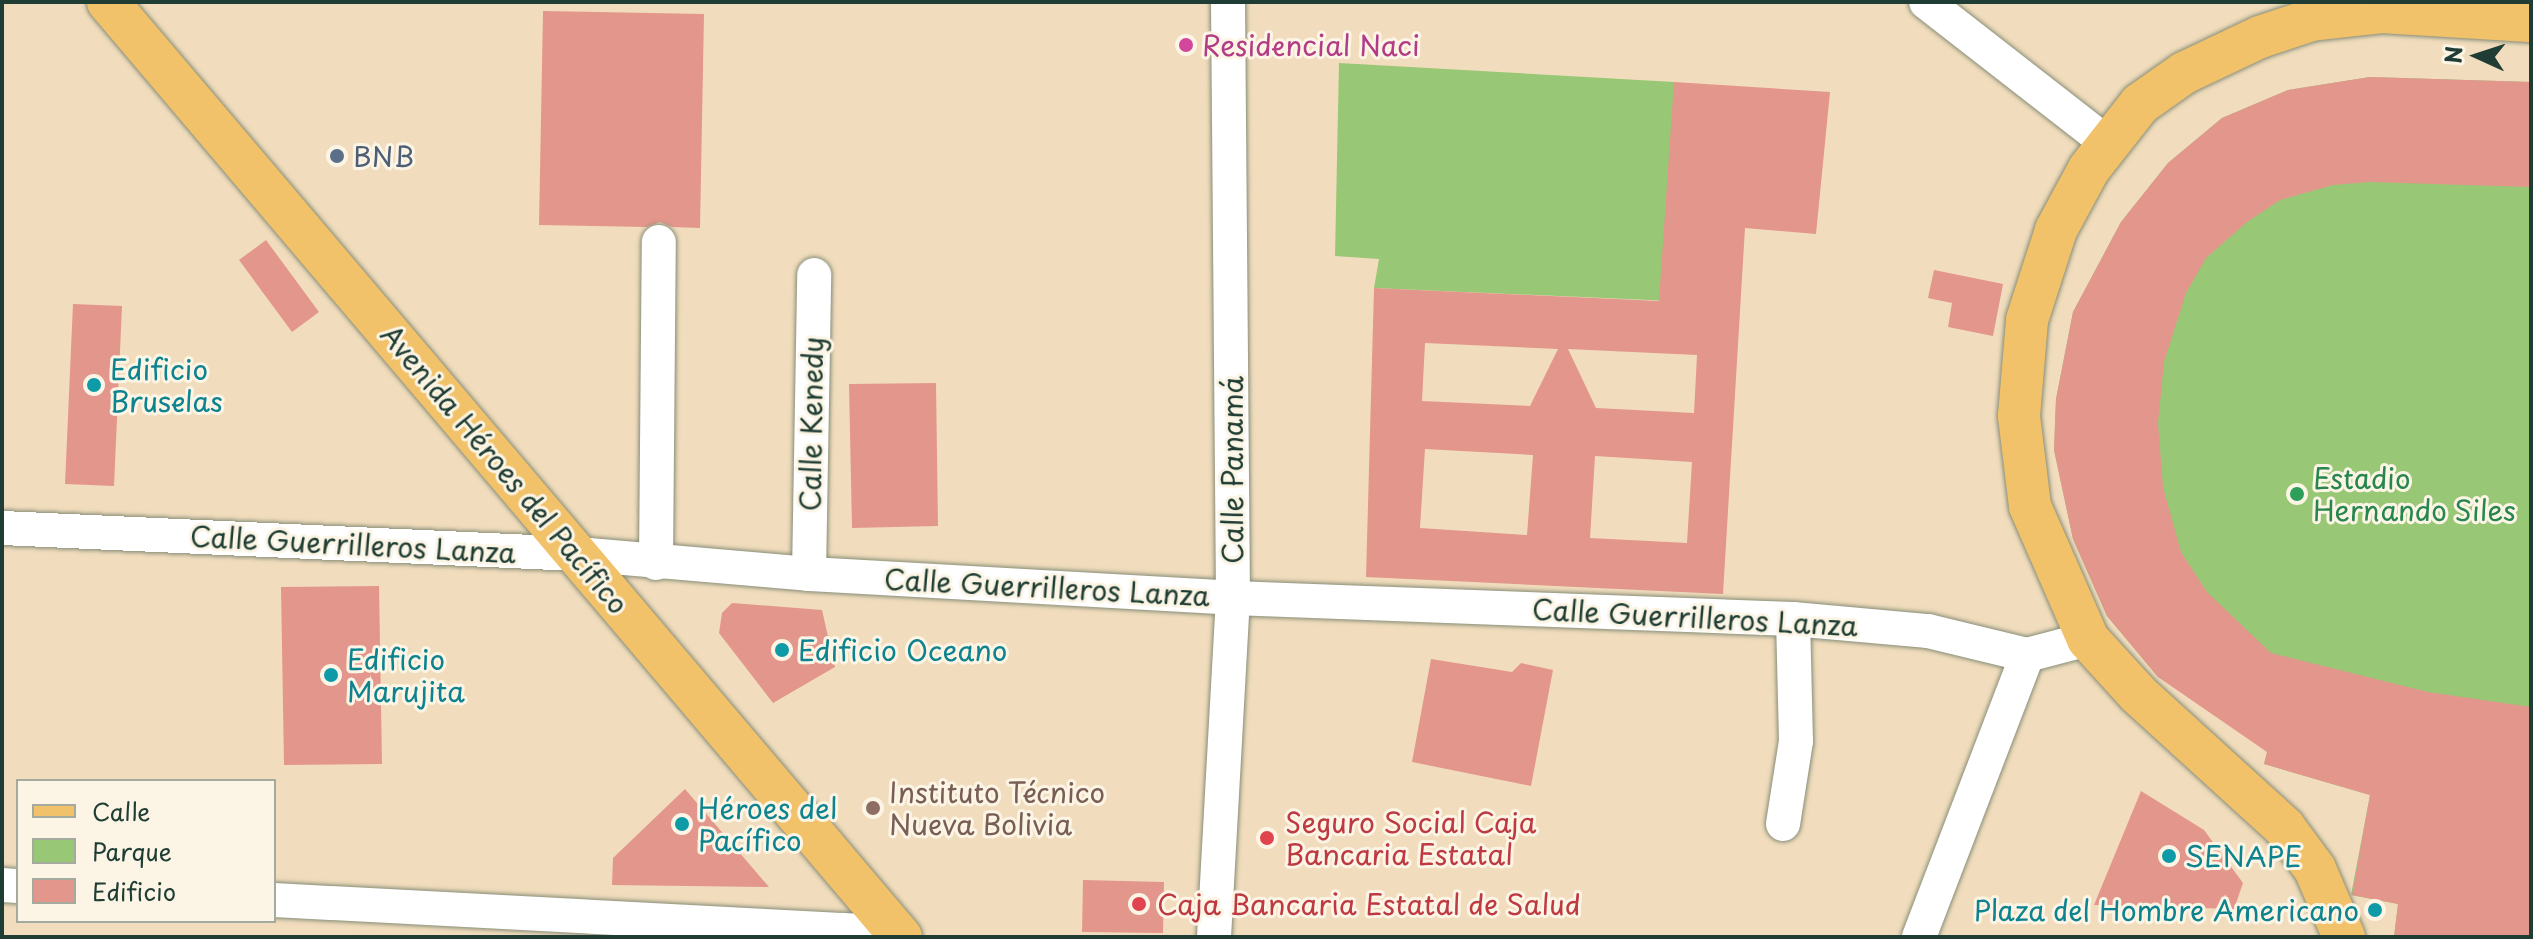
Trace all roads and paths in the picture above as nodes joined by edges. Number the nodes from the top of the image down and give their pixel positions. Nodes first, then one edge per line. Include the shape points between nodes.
1 (108, 2) edge
2 (1228, 2) edge
3 (1926, 2) edge
4 (2531, 21) edge
5 (2107, 143) junction
6 (659, 242) dead end
7 (814, 275) dead end
8 (2, 528) edge
9 (577, 554) junction
10 (656, 563) junction
11 (809, 574) junction
12 (1233, 598) junction
13 (1793, 619) junction
14 (2088, 639) junction
15 (2027, 655) junction
16 (1783, 824) dead end
17 (276, 900) edge
18 (900, 935) edge
19 (1214, 937) edge
20 (1919, 937) edge
21 (2344, 937) edge

1 - 9 main road, Avenida Héroes del Pacífico
2 - 12 street, Calle Panamá
3 - 5 street
4 - 5 main road via 2382,12 2311,20 2184,73 2140,104
5 - 14 main road via 2056,230 2027,320 2019,416 2030,506
6 - 10 street
7 - 11 street, Calle Kenedy
8 - 9 street, Calle Guerrilleros Lanza
9 - 10 street, Calle Guerrilleros Lanza
9 - 18 main road, Avenida Héroes del Pacífico
10 - 11 street, Calle Guerrilleros Lanza
11 - 12 street, Calle Guerrilleros Lanza
12 - 13 street, Calle Guerrilleros Lanza
12 - 19 street, Calle Panamá
13 - 15 street, Calle Guerrilleros Lanza via 1928,631
13 - 16 street via 1796,741
14 - 15 street, Calle Guerrilleros Lanza
14 - 21 main road via 2138,694 2284,827 2315,869
15 - 20 street
17 - 18 street

